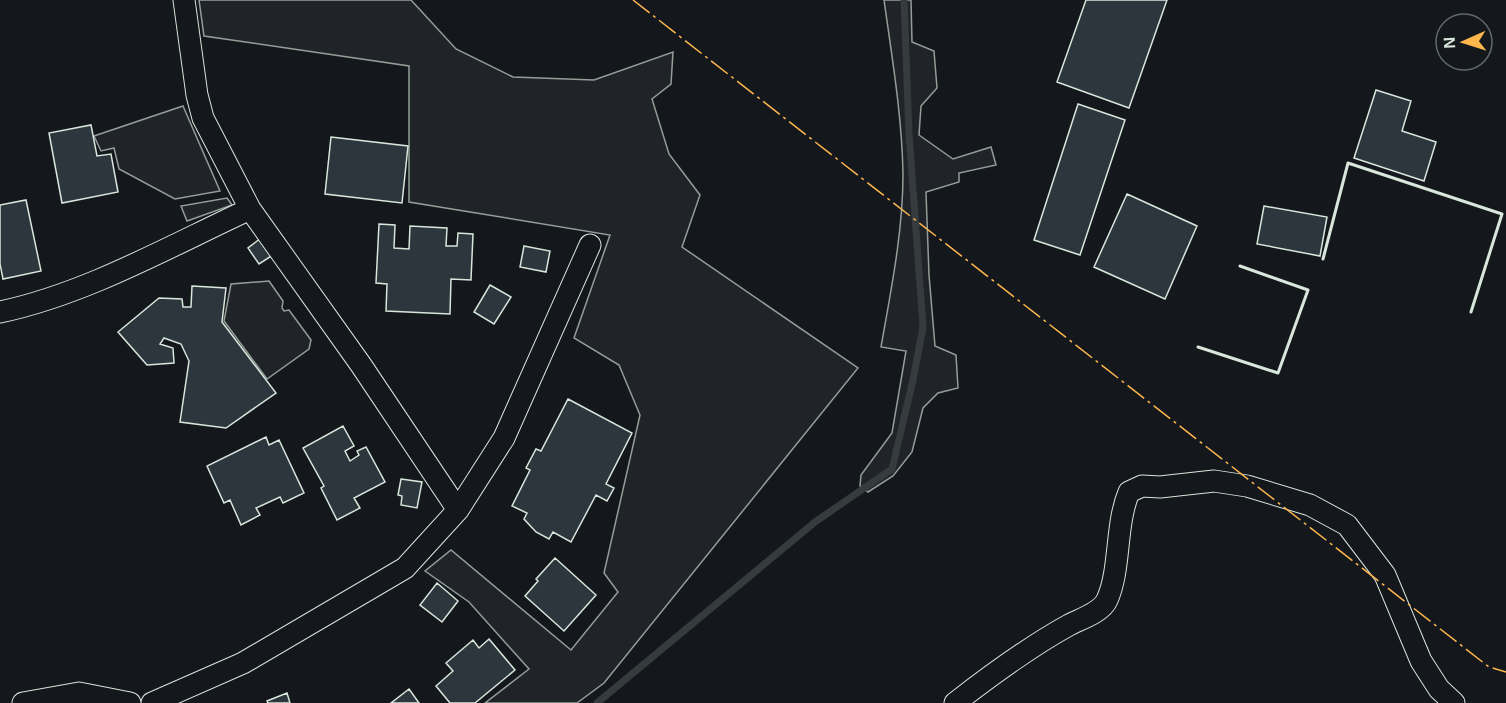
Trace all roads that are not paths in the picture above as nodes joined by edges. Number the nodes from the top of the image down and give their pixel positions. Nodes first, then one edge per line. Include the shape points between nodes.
1 (184, 0) edge
2 (250, 209) junction
3 (590, 245) dead end
4 (0, 312) edge
5 (458, 510) junction
6 (23, 703) edge
7 (130, 703) edge
8 (152, 703) edge
9 (955, 703) edge
10 (1454, 703) edge

1 - 2 street via 203,118
2 - 4 street via 89,284
2 - 5 street via 362,365
3 - 5 street via 504,438
5 - 8 street via 405,568 243,663
6 - 7 street via 79,693
9 - 10 street via 997,671 1106,602 1123,506 1129,492 1142,486 1214,481 1247,486 1310,505 1347,525 1385,575 1420,661

